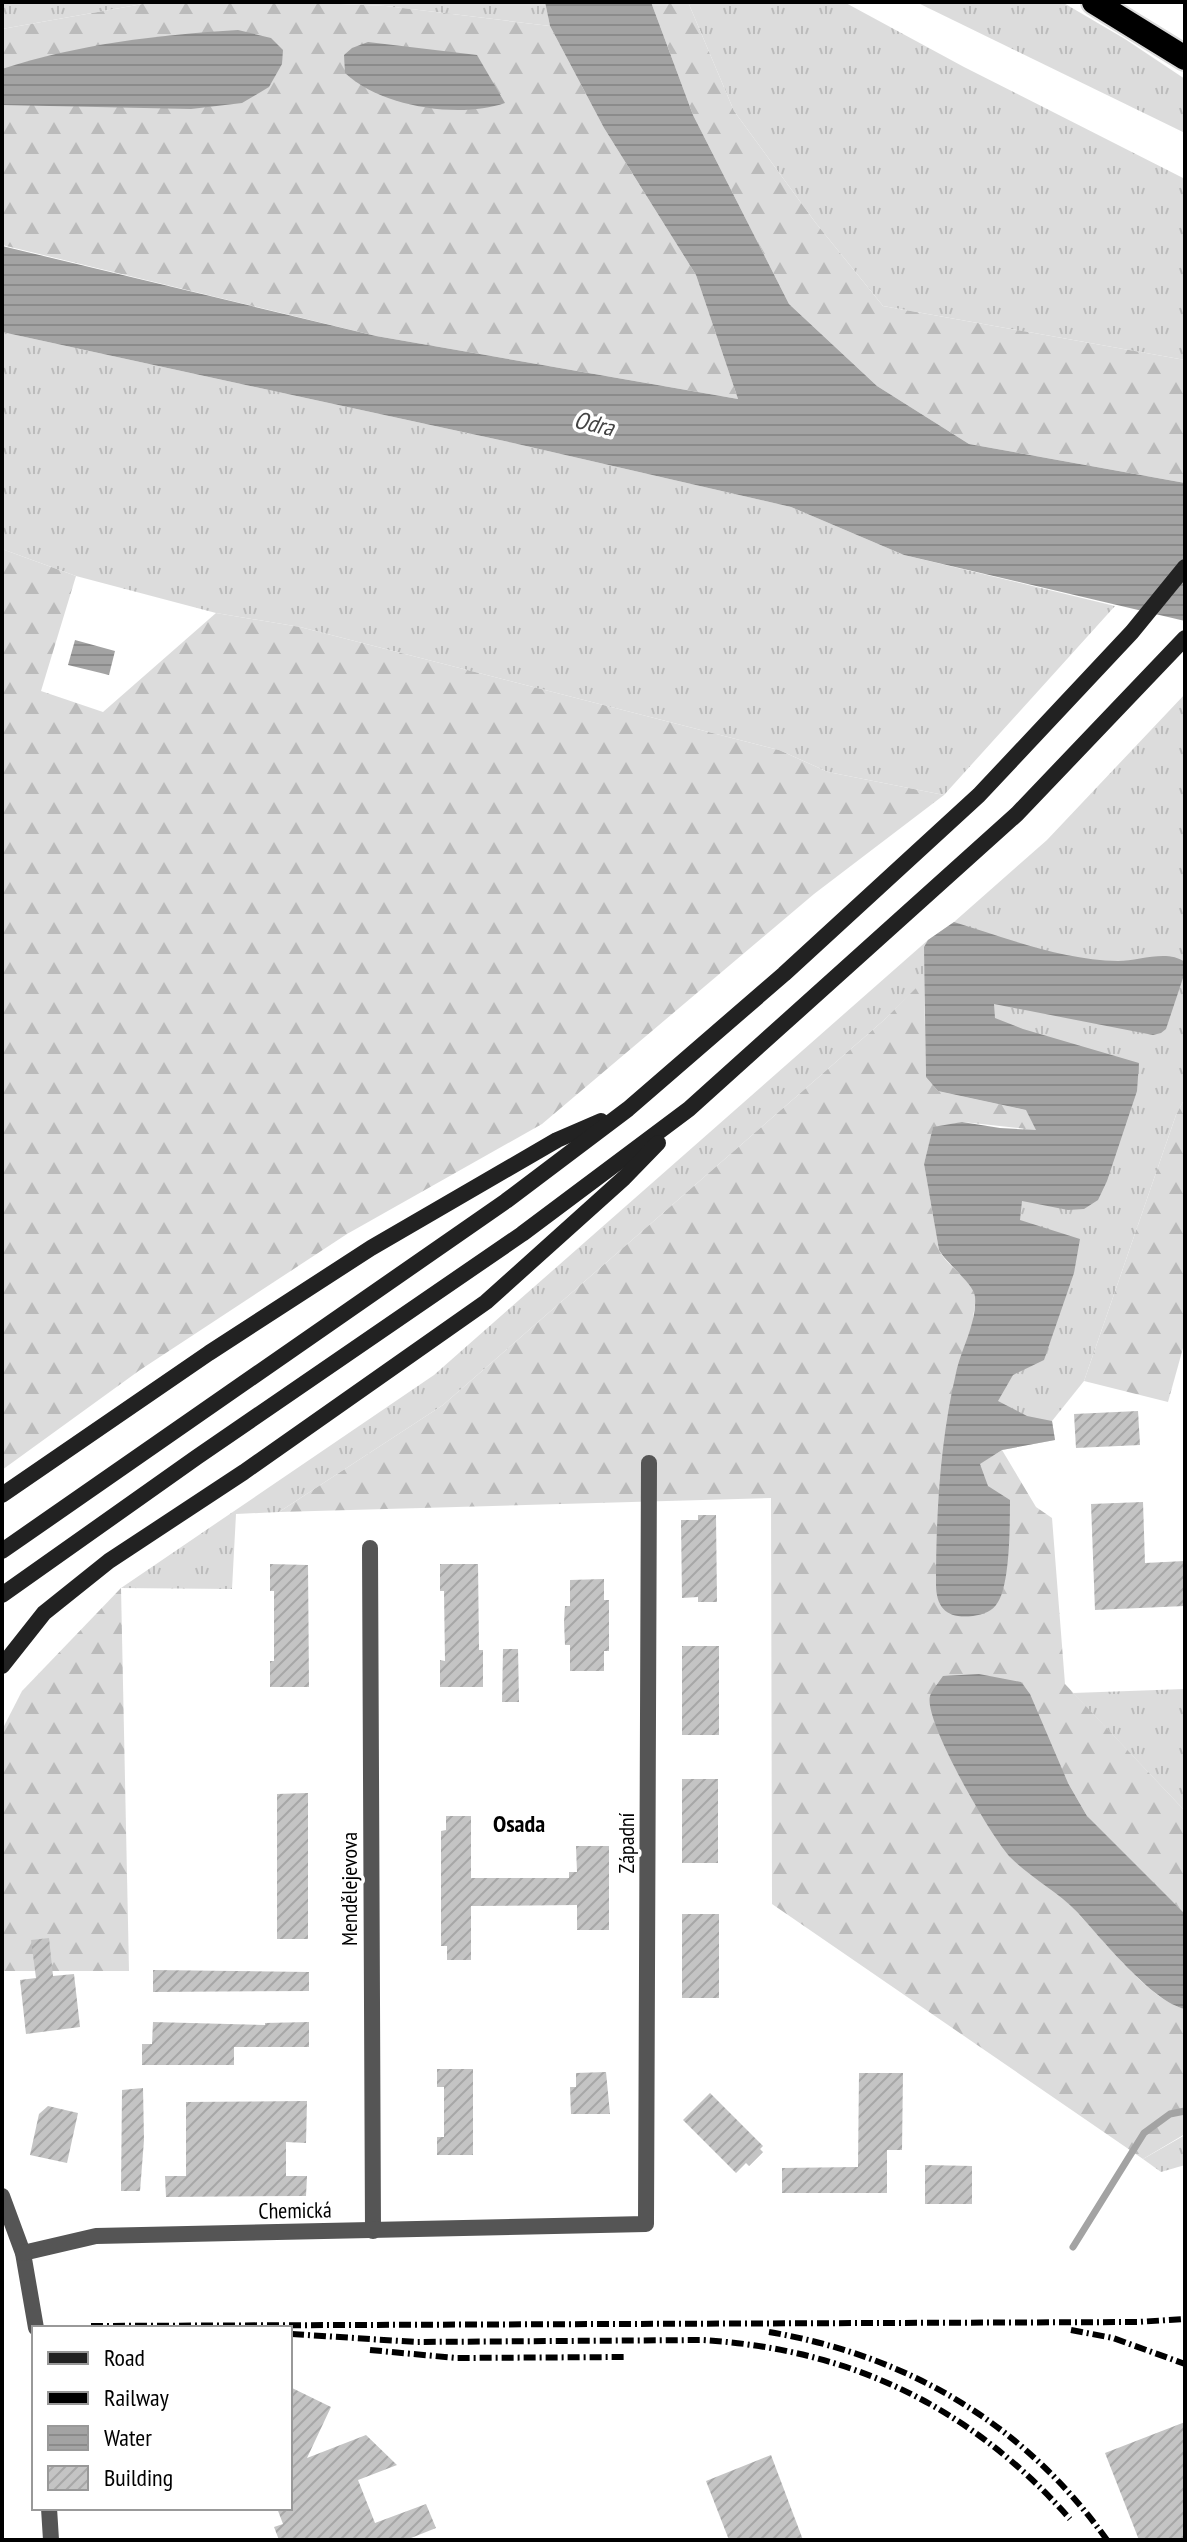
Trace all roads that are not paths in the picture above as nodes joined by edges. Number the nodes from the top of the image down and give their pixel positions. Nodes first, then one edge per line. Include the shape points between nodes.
1 (1094, 2) edge
2 (1185, 58) edge
3 (1185, 567) edge
4 (1185, 638) edge
5 (628, 1109) junction
6 (689, 1109) junction
7 (649, 1463) dead end
8 (2, 1495) edge
9 (370, 1548) dead end
10 (2, 1551) edge
11 (2, 1595) edge
12 (2, 1666) edge
13 (2, 2196) edge
14 (646, 2224) joint
15 (373, 2231) junction
16 (23, 2253) junction
17 (36, 2326) edge
18 (49, 2510) edge
19 (51, 2540) edge

1 - 2 highway
3 - 5 main road via 1132,632 979,795
4 - 6 main road via 1017,814
5 - 8 main road via 557,1140 371,1248
5 - 10 main road via 506,1201
6 - 11 main road via 522,1234
6 - 12 main road via 624,1178 486,1302 109,1561 44,1613
7 - 14 street, Západní
9 - 15 street, Mendělejevova
13 - 16 street
14 - 15 street, Chemická
15 - 16 street, Chemická via 96,2236
16 - 17 street
18 - 19 street

